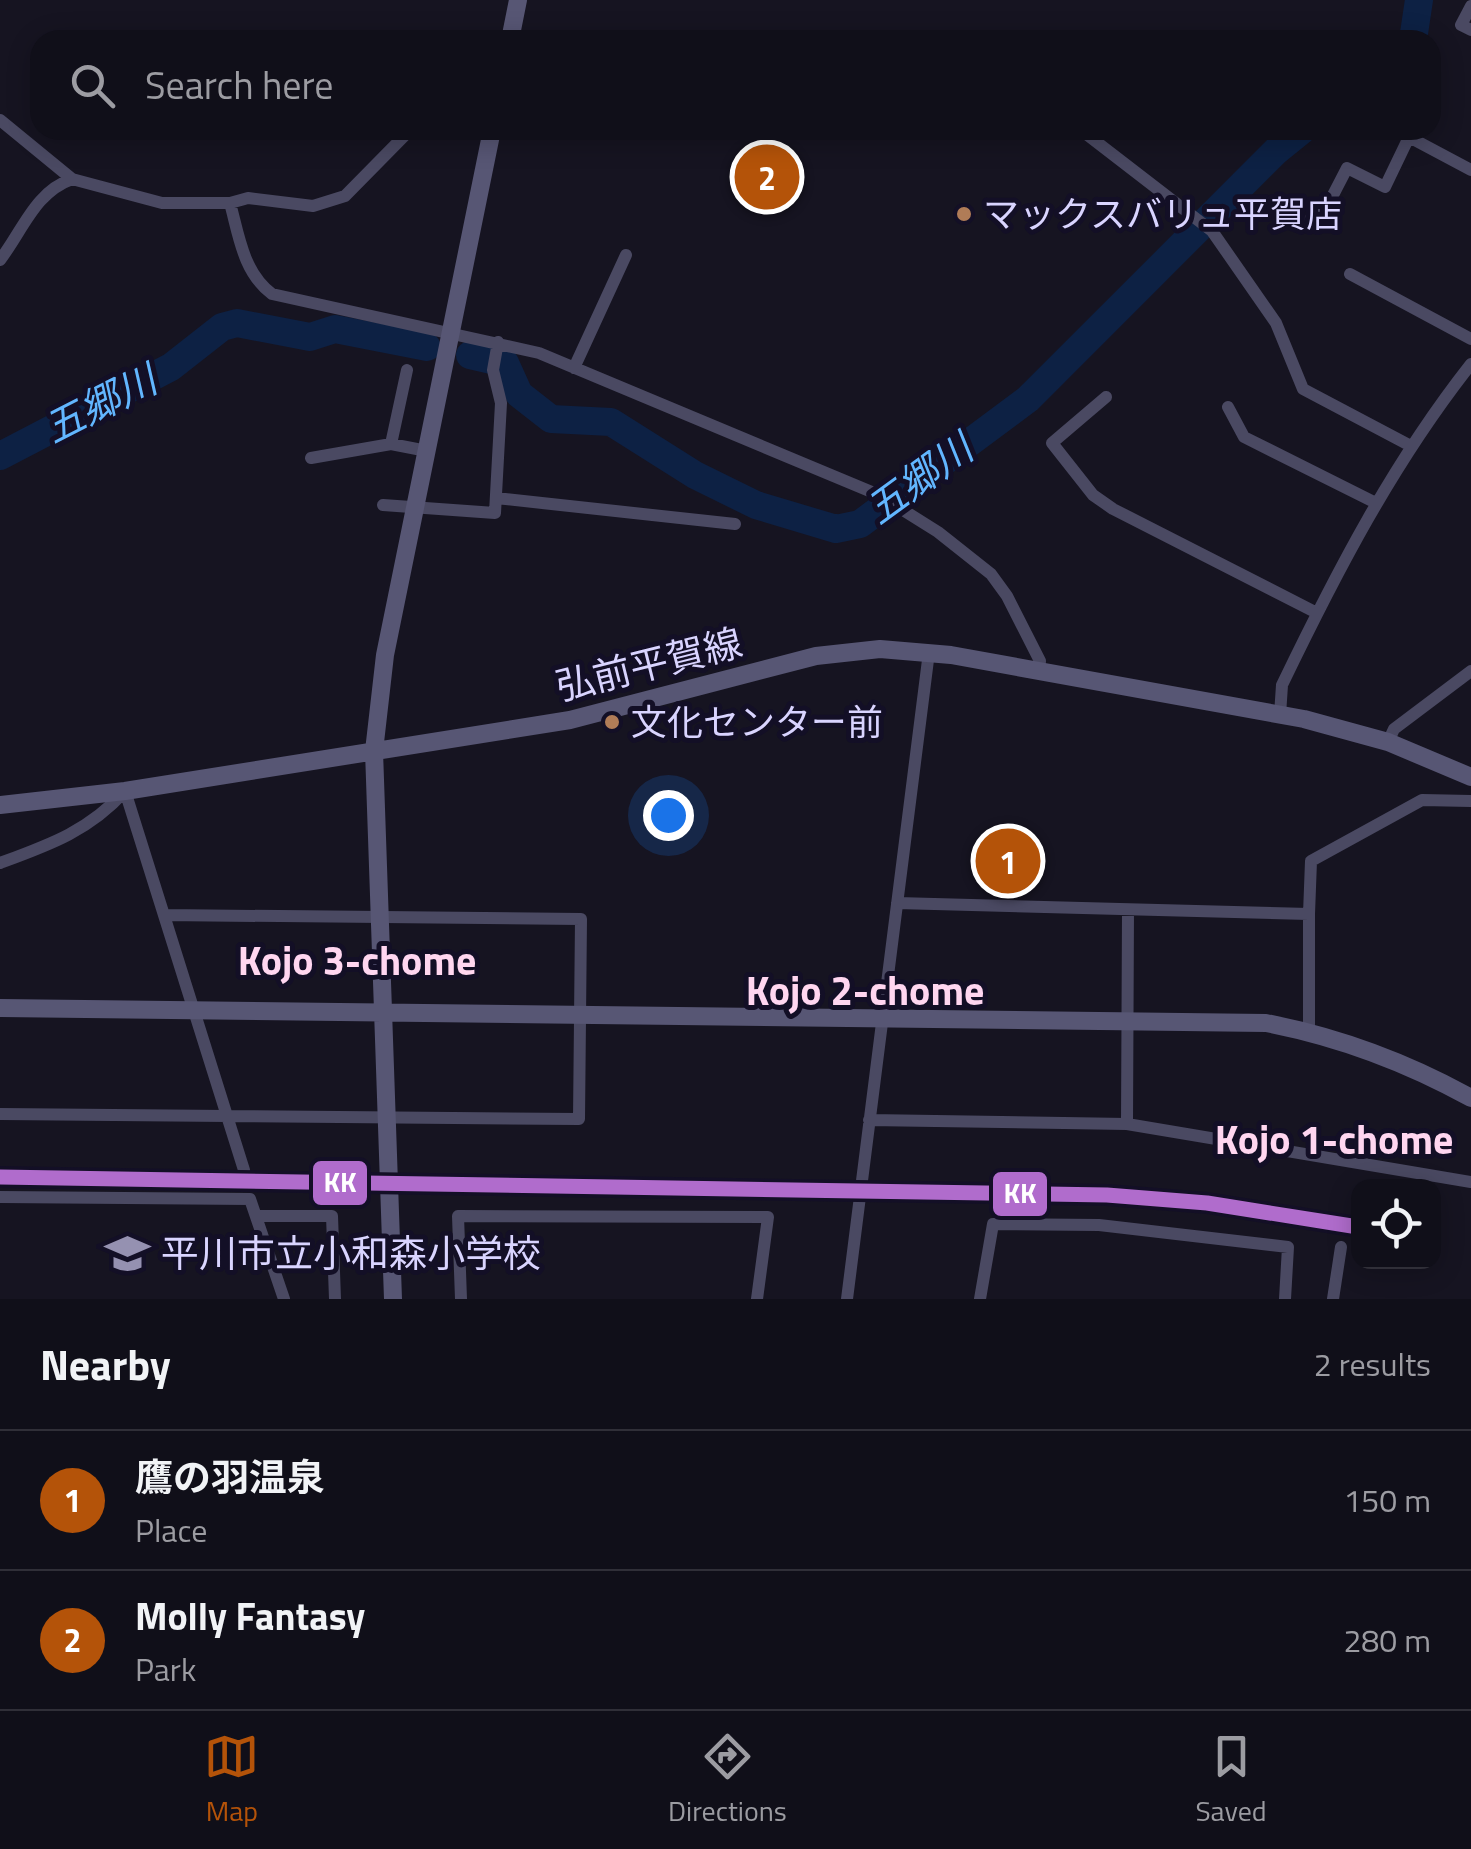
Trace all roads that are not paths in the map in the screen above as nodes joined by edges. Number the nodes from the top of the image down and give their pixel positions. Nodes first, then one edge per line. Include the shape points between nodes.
1 (518, 0) edge
2 (1471, 6) edge
3 (512, 30) edge
4 (1471, 30) edge
5 (0, 120) edge
6 (400, 140) edge
7 (490, 140) edge
8 (1094, 140) edge
9 (1408, 140) edge
10 (1415, 140) edge
11 (1471, 170) edge
12 (72, 179) junction
13 (230, 203) junction
14 (1310, 220) dead end
15 (626, 255) dead end
16 (0, 260) edge
17 (1350, 274) dead end
18 (451, 332) junction
19 (1471, 339) edge
20 (497, 347) junction
21 (1471, 364) edge
22 (574, 368) junction
23 (407, 370) dead end
24 (1106, 397) dead end
25 (1228, 408) dead end
26 (391, 444) junction
27 (1410, 445) junction
28 (426, 451) junction
29 (310, 458) dead end
30 (496, 498) junction
31 (1374, 502) junction
32 (383, 505) dead end
33 (415, 507) junction
34 (735, 524) dead end
35 (1317, 613) junction
36 (928, 652) junction
37 (1471, 670) edge
38 (1040, 671) junction
39 (1280, 714) junction
40 (1388, 742) junction
41 (374, 751) junction
42 (1471, 778) edge
43 (125, 791) junction
44 (1471, 802) edge
45 (0, 805) edge
46 (0, 863) edge
47 (897, 904) junction
48 (1128, 912) junction
49 (1309, 914) junction
50 (164, 915) junction
51 (379, 920) junction
52 (0, 1008) edge
53 (194, 1010) junction
54 (383, 1012) junction
55 (580, 1014) junction
56 (882, 1016) junction
57 (1130, 1018) junction
58 (1309, 1032) junction
59 (1471, 1098) edge
60 (0, 1114) edge
61 (227, 1116) junction
62 (386, 1118) junction
63 (869, 1120) junction
64 (1127, 1124) junction
65 (244, 1170) dead end
66 (1471, 1182) edge
67 (0, 1197) edge
68 (258, 1216) junction
69 (1341, 1247) dead end
70 (284, 1299) edge
71 (335, 1299) edge
72 (393, 1299) edge
73 (461, 1299) edge
74 (757, 1299) edge
75 (847, 1299) edge
76 (980, 1299) edge
77 (1285, 1299) edge
78 (1333, 1299) edge

1 - 3 street
2 - 4 street via 1461,25
5 - 12 street
6 - 13 street via 333,202
7 - 18 street
8 - 27 street via 1212,231 1276,323 1303,390
9 - 14 street via 1385,187 1347,168 1332,199
10 - 11 street
12 - 13 street via 162,203
12 - 16 street via 54,185 35,206
13 - 18 street via 245,258 272,294
15 - 22 street
17 - 19 street
18 - 20 street
18 - 28 street
20 - 22 street
20 - 30 street
21 - 27 street
22 - 38 street via 896,504 990,574 1008,596
23 - 26 street
24 - 35 street via 1052,444 1093,495
25 - 31 street via 1244,437
26 - 28 street
26 - 29 street
27 - 31 street
28 - 33 street
30 - 33 street via 495,512
30 - 34 street
31 - 35 street
32 - 33 street
33 - 41 street
35 - 39 street via 1282,684
36 - 38 street, 弘前平賀線
36 - 41 street, 弘前平賀線 via 840,651 612,712
36 - 47 street
37 - 40 street via 1394,728
38 - 39 street, 弘前平賀線
39 - 40 street, 弘前平賀線
40 - 42 street, 弘前平賀線
41 - 43 street, 弘前平賀線
41 - 51 street
43 - 45 street, 弘前平賀線
43 - 46 street via 73,836
43 - 50 street
44 - 49 street via 1422,800 1311,860
47 - 48 street
47 - 56 street
48 - 49 street
48 - 57 street
49 - 58 street
50 - 51 street
50 - 53 street
51 - 54 street
51 - 55 street via 582,919
52 - 53 street
53 - 54 street
53 - 61 street
54 - 55 street
54 - 62 street
55 - 56 street
55 - 62 street via 580,1120
56 - 57 street
56 - 63 street
57 - 58 street via 1266,1023
57 - 64 street
58 - 59 street via 1414,1066
60 - 61 street
61 - 62 street
61 - 65 street
62 - 72 street
63 - 64 street
63 - 75 street
64 - 66 street
67 - 68 street via 250,1199
68 - 70 street
68 - 71 street via 332,1216
69 - 78 street
73 - 74 street via 458,1216 768,1218
76 - 77 street via 994,1224 1099,1224 1288,1247

